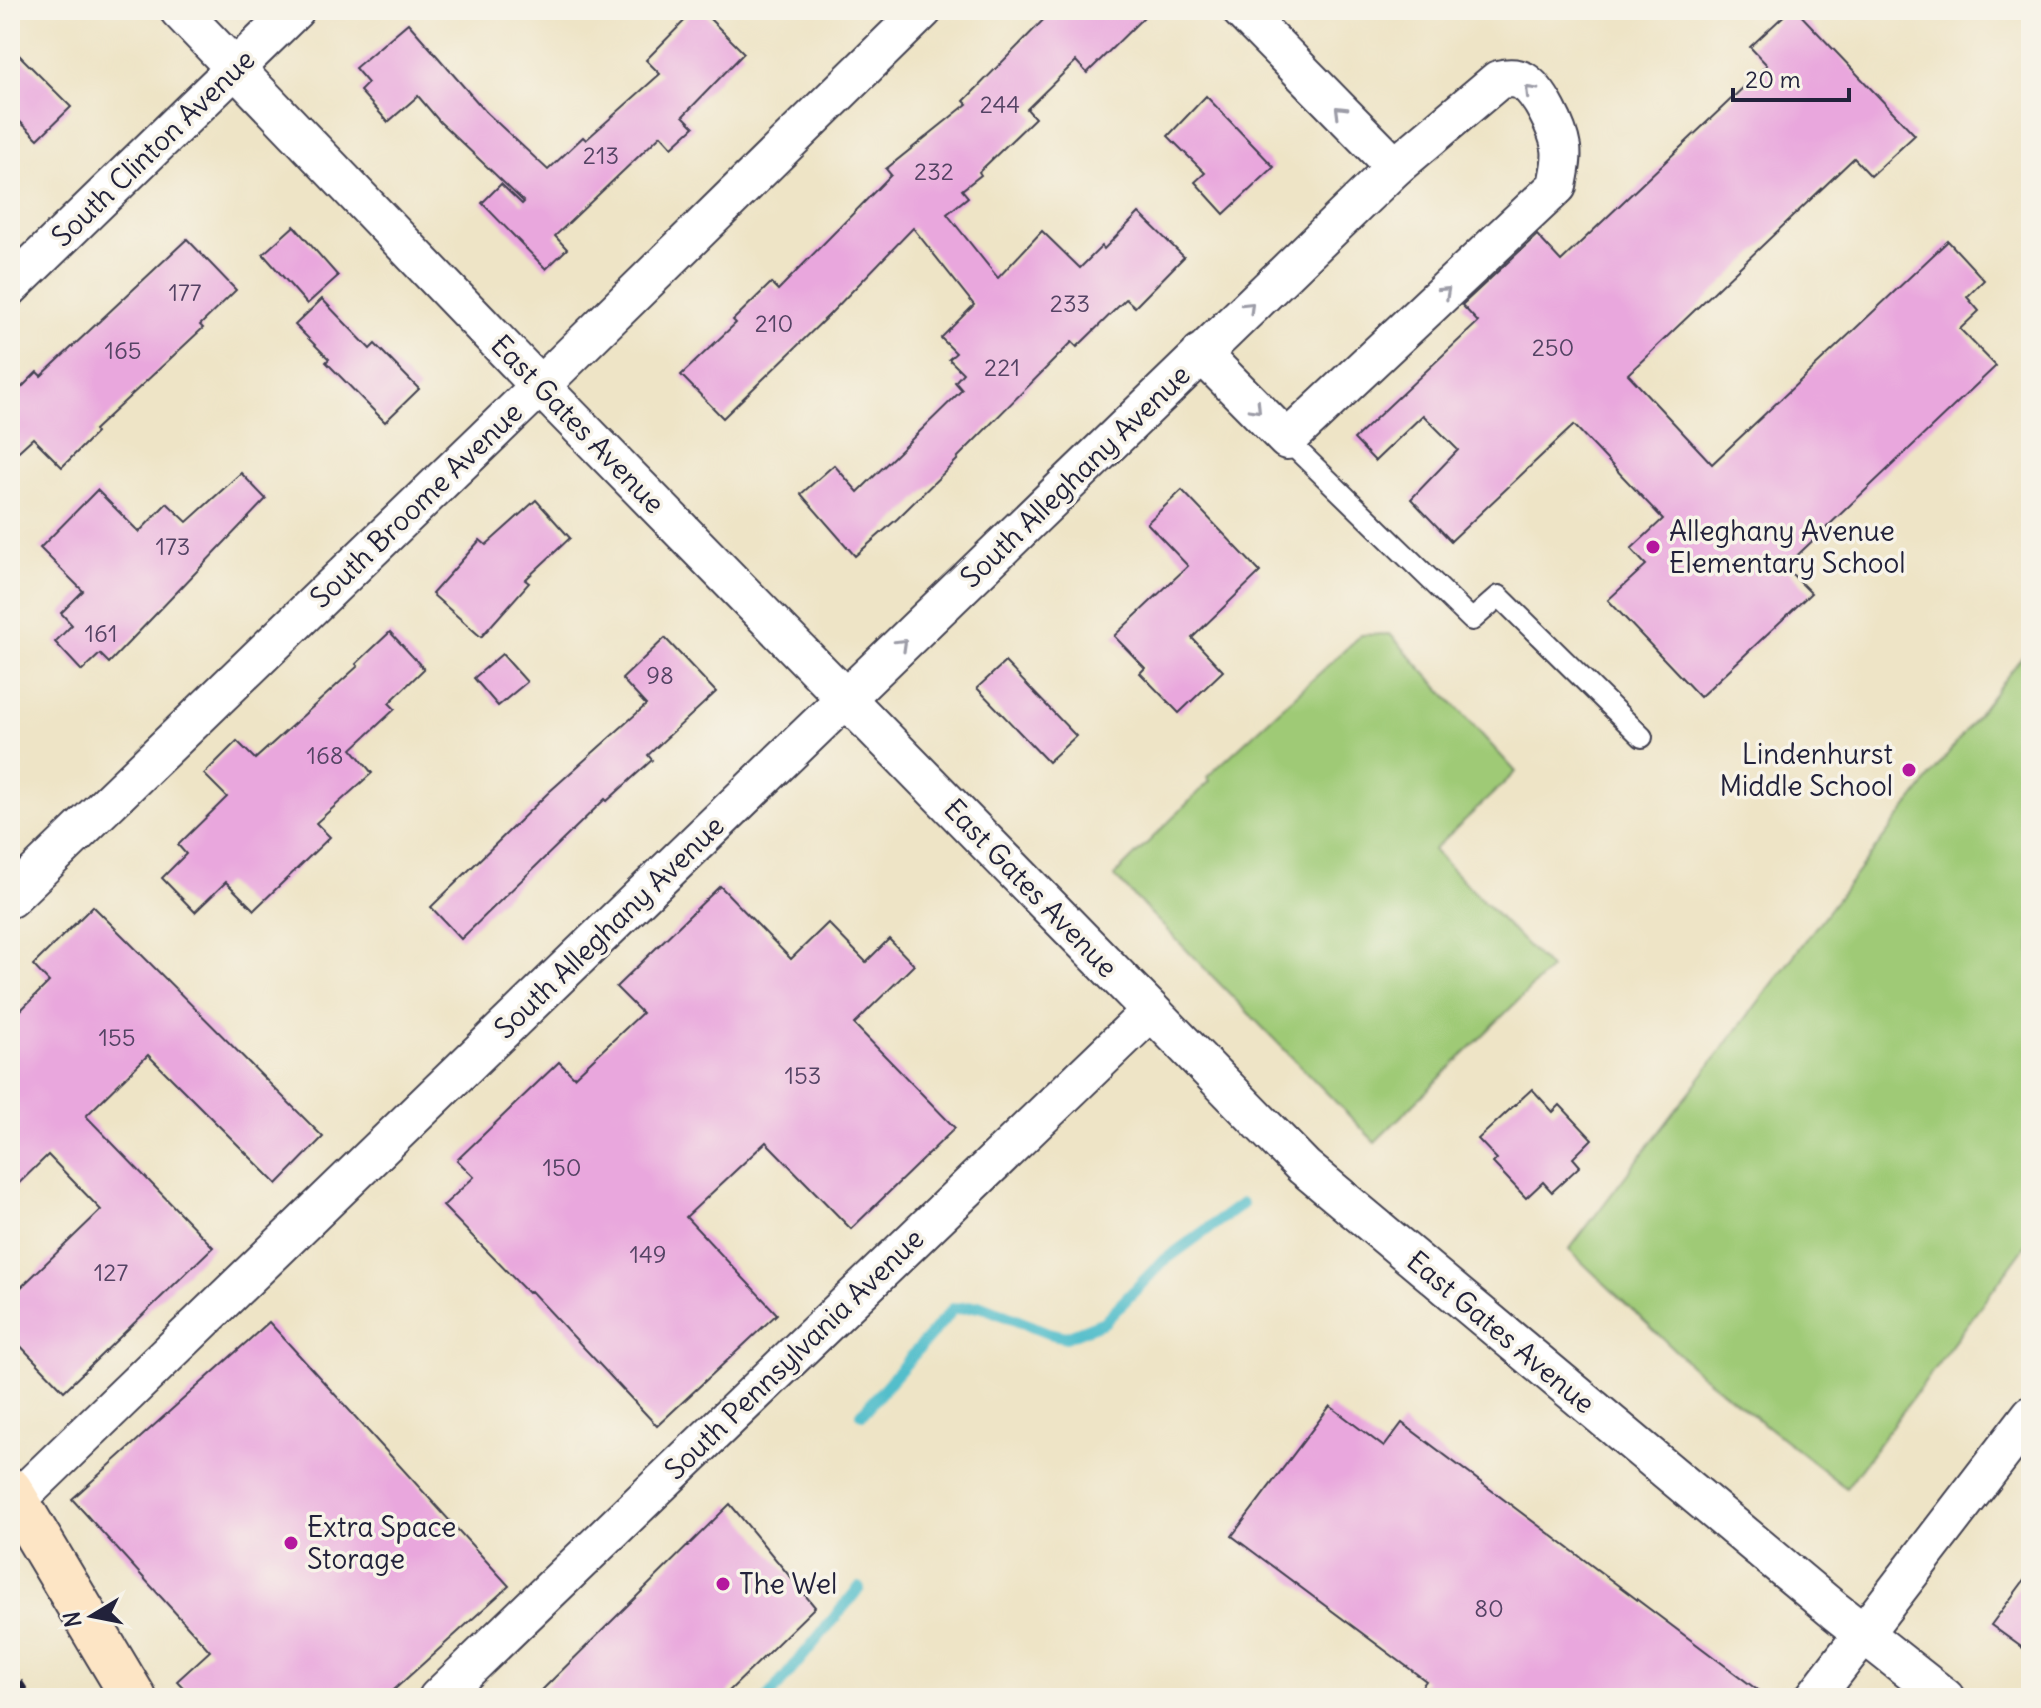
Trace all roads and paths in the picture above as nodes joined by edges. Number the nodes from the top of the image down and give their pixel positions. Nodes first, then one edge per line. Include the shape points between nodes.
1 (179, 10) edge
2 (295, 10) edge
3 (923, 10) edge
4 (1241, 10) edge
5 (235, 69) junction
6 (1395, 167) junction
7 (10, 287) edge
8 (1201, 353) junction
9 (540, 386) junction
10 (1287, 440) junction
11 (846, 699) junction
12 (1642, 737) dead end
13 (10, 898) edge
14 (1151, 1011) junction
15 (2031, 1415) edge
16 (13, 1495) edge
17 (1865, 1634) junction
18 (134, 1698) edge
19 (438, 1698) edge
20 (1814, 1698) edge
21 (1945, 1698) edge

1 - 5 street, East Gates Avenue
2 - 5 street, South Clinton Avenue
3 - 9 street, South Broome Avenue
6 -> 4 street
5 - 7 street, South Clinton Avenue
5 - 9 street, East Gates Avenue
8 -> 6 street, South Alleghany Avenue
10 -> 6 street, South Alleghany Avenue via 1557,186 1562,152 1558,131 1539,99 1524,82 1509,77 1498,80
8 -> 10 street, South Alleghany Avenue
11 -> 8 street, South Alleghany Avenue
9 - 11 street, East Gates Avenue
9 - 13 street, South Broome Avenue
10 - 12 lane via 1472,620 1499,596
11 - 14 street, East Gates Avenue
11 - 16 street, South Alleghany Avenue
14 - 17 street, East Gates Avenue via 1304,1167
14 - 19 street, South Pennsylvania Avenue
15 - 17 street
16 - 18 main road
17 - 20 street
17 - 21 street, East Gates Avenue

